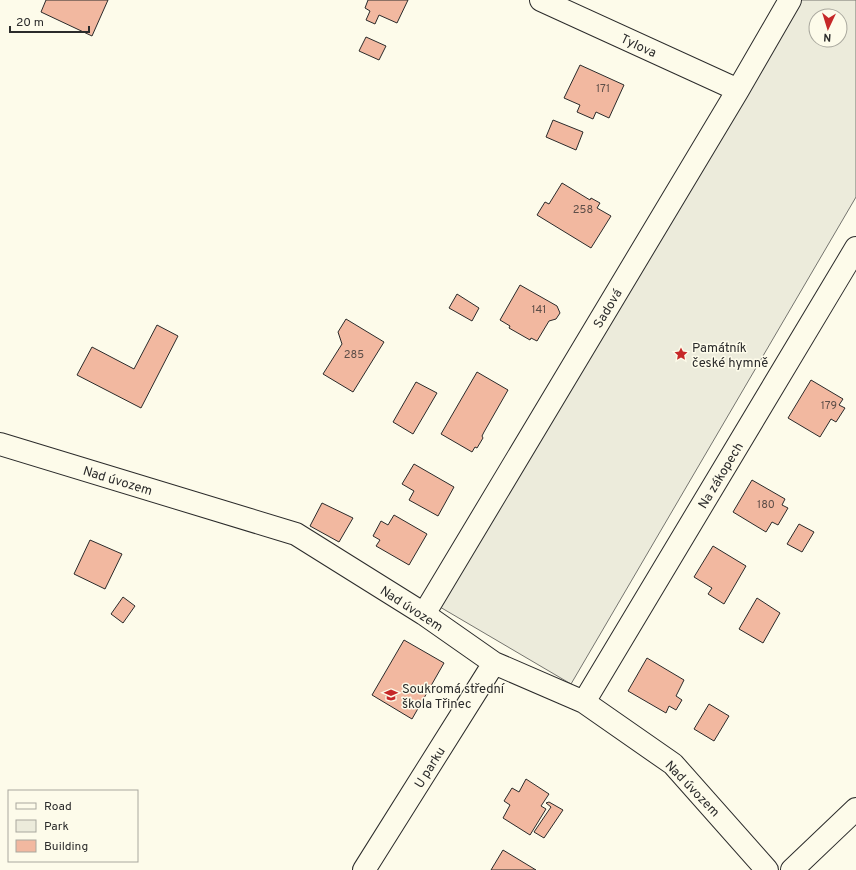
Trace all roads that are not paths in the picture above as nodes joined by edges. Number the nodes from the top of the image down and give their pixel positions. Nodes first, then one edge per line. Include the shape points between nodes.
1 (541, 0) edge
2 (790, 0) edge
3 (738, 90) junction
4 (856, 248) edge
5 (0, 444) edge
6 (424, 614) junction
7 (494, 663) junction
8 (584, 702) junction
9 (856, 809) edge
10 (364, 870) edge
11 (768, 870) edge
12 (792, 870) edge

1 - 3 street, Tylova
2 - 3 street, Sadová
3 - 6 street, Sadová
4 - 8 street, Na zákopech
5 - 6 street, Nad úvozem via 296,534
6 - 7 street, Nad úvozem
7 - 8 street, Nad úvozem
7 - 10 street, U parku
8 - 11 street, Nad úvozem via 673,764
9 - 12 street

